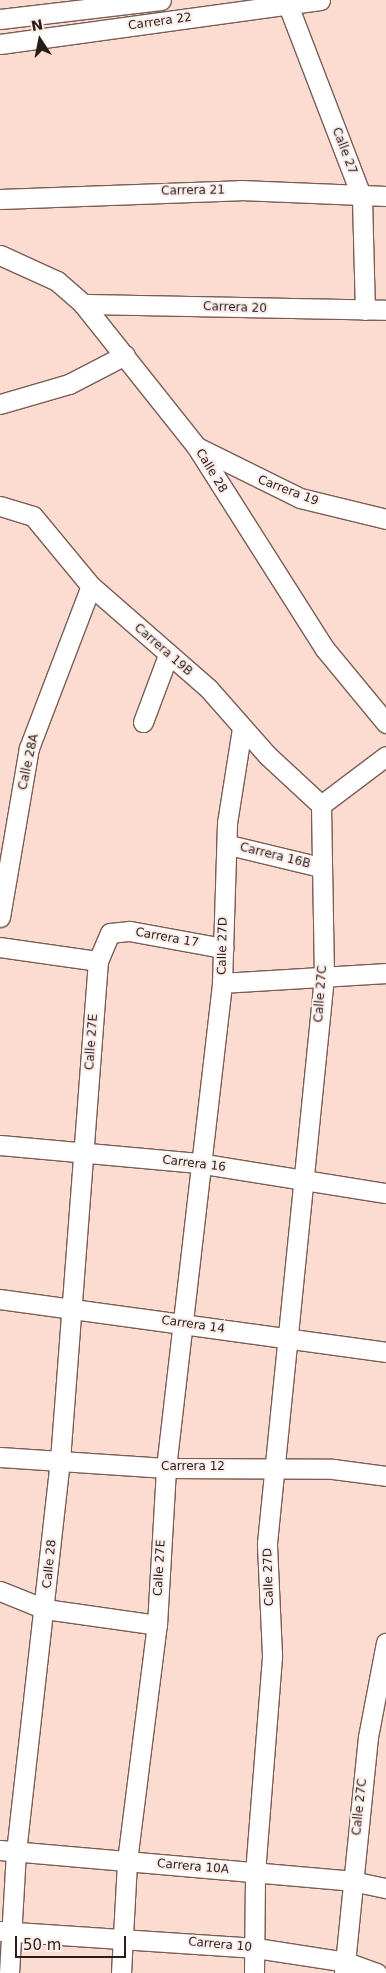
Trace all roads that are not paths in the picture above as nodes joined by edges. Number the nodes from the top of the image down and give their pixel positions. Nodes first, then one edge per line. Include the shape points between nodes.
1 (161, 0) edge
2 (320, 0) edge
3 (287, 2) edge
4 (76, 11) junction
5 (0, 19) edge
6 (80, 34) junction
7 (0, 44) edge
8 (386, 196) edge
9 (362, 198) junction
10 (0, 199) edge
11 (0, 255) edge
12 (83, 304) junction
13 (366, 310) junction
14 (386, 310) edge
15 (125, 355) junction
16 (0, 404) edge
17 (196, 446) junction
18 (0, 506) edge
19 (386, 519) edge
20 (91, 586) junction
21 (168, 655) junction
22 (144, 722) dead end
23 (386, 723) edge
24 (242, 728) junction
25 (386, 756) edge
26 (321, 805) junction
27 (229, 845) junction
28 (320, 867) junction
29 (0, 917) edge
30 (110, 933) joint
31 (0, 947) edge
32 (223, 948) junction
33 (98, 961) junction
34 (386, 973) edge
35 (324, 977) junction
36 (222, 983) junction
37 (0, 1145) edge
38 (85, 1154) junction
39 (198, 1163) junction
40 (302, 1181) junction
41 (386, 1193) edge
42 (0, 1299) edge
43 (70, 1310) junction
44 (182, 1322) junction
45 (290, 1340) junction
46 (386, 1352) edge
47 (0, 1457) edge
48 (60, 1460) junction
49 (274, 1466) junction
50 (166, 1468) junction
51 (386, 1476) edge
52 (0, 1591) edge
53 (45, 1609) junction
54 (157, 1625) junction
55 (386, 1643) edge
56 (8, 1851) edge
57 (126, 1861) junction
58 (255, 1873) junction
59 (352, 1881) junction
60 (386, 1888) edge
61 (5, 1931) edge
62 (123, 1937) junction
63 (256, 1948) junction
64 (345, 1968) edge
65 (9, 1973) edge
66 (122, 1973) edge
67 (254, 1973) edge
68 (377, 1973) edge

1 - 4 street, Carrera 22
2 - 3 street, Carrera 22
3 - 6 street, Carrera 22
3 - 9 street, Calle 27
4 - 5 street, Carrera 22
4 - 6 street
6 - 7 street, Carrera 22
8 - 9 street, Carrera 21
9 - 10 street, Carrera 21 via 240,190
9 - 13 street, Calle 27
11 - 12 street, Calle 28 via 57,281
12 - 13 street, Carrera 20
12 - 15 street, Calle 28
13 - 14 street, Carrera 20
15 - 16 street via 69,384
15 - 17 street, Calle 28
17 - 19 street, Carrera 19 via 300,498
17 - 23 street, Calle 28 via 325,649
18 - 20 street, Carrera 19B via 33,516
20 - 21 street, Carrera 19B
20 - 29 street, Calle 28A via 29,748
21 - 22 street
21 - 24 street, Carrera 19B via 208,688
24 - 26 street, Carrera 19B
24 - 27 street, Calle 27D via 227,823
25 - 26 street
26 - 28 street, Calle 27C
27 - 28 street, Carrera 16B
27 - 32 street, Calle 27D
28 - 35 street, Calle 27C
30 - 32 street, Carrera 17 via 130,931
30 - 33 street, Calle 27E
31 - 33 street
32 - 36 street, Calle 27D
33 - 38 street, Calle 27E
34 - 35 street
35 - 36 street
35 - 40 street, Calle 27C
36 - 39 street, Calle 27D
37 - 38 street, Carrera 16
38 - 39 street, Carrera 16
38 - 43 street, Calle 28
39 - 40 street, Carrera 16
39 - 44 street, Calle 27E
40 - 41 street, Carrera 16
40 - 45 street, Calle 27D
42 - 43 street, Carrera 14
43 - 44 street, Carrera 14
43 - 48 street, Calle 28
44 - 45 street, Carrera 14
44 - 50 street, Calle 27E
45 - 46 street, Carrera 14
45 - 49 street, Calle 27D
47 - 48 street, Carrera 12
48 - 50 street, Carrera 12
48 - 53 street, Calle 28
49 - 50 street, Carrera 12
49 - 51 street, Carrera 12
49 - 58 street, Calle 27D via 267,1543 272,1655
50 - 54 street, Calle 27E
52 - 53 street
53 - 54 street
53 - 56 street, Calle 28
54 - 57 street, Calle 27E
55 - 59 street, Calle 27C via 368,1737
56 - 57 street, Carrera 10A
56 - 61 street, Calle 28
57 - 58 street, Carrera 10A
57 - 62 street, Calle 27E
58 - 59 street, Carrera 10A
58 - 63 street, Calle 27D
59 - 60 street, Carrera 10A
59 - 64 street, Calle 27C
61 - 62 street, Carrera 10
61 - 65 street, Calle 28
62 - 63 street, Carrera 10
62 - 66 street, Calle 27E
63 - 64 street, Carrera 10
63 - 67 street, Calle 27D
64 - 68 street, Carrera 10

